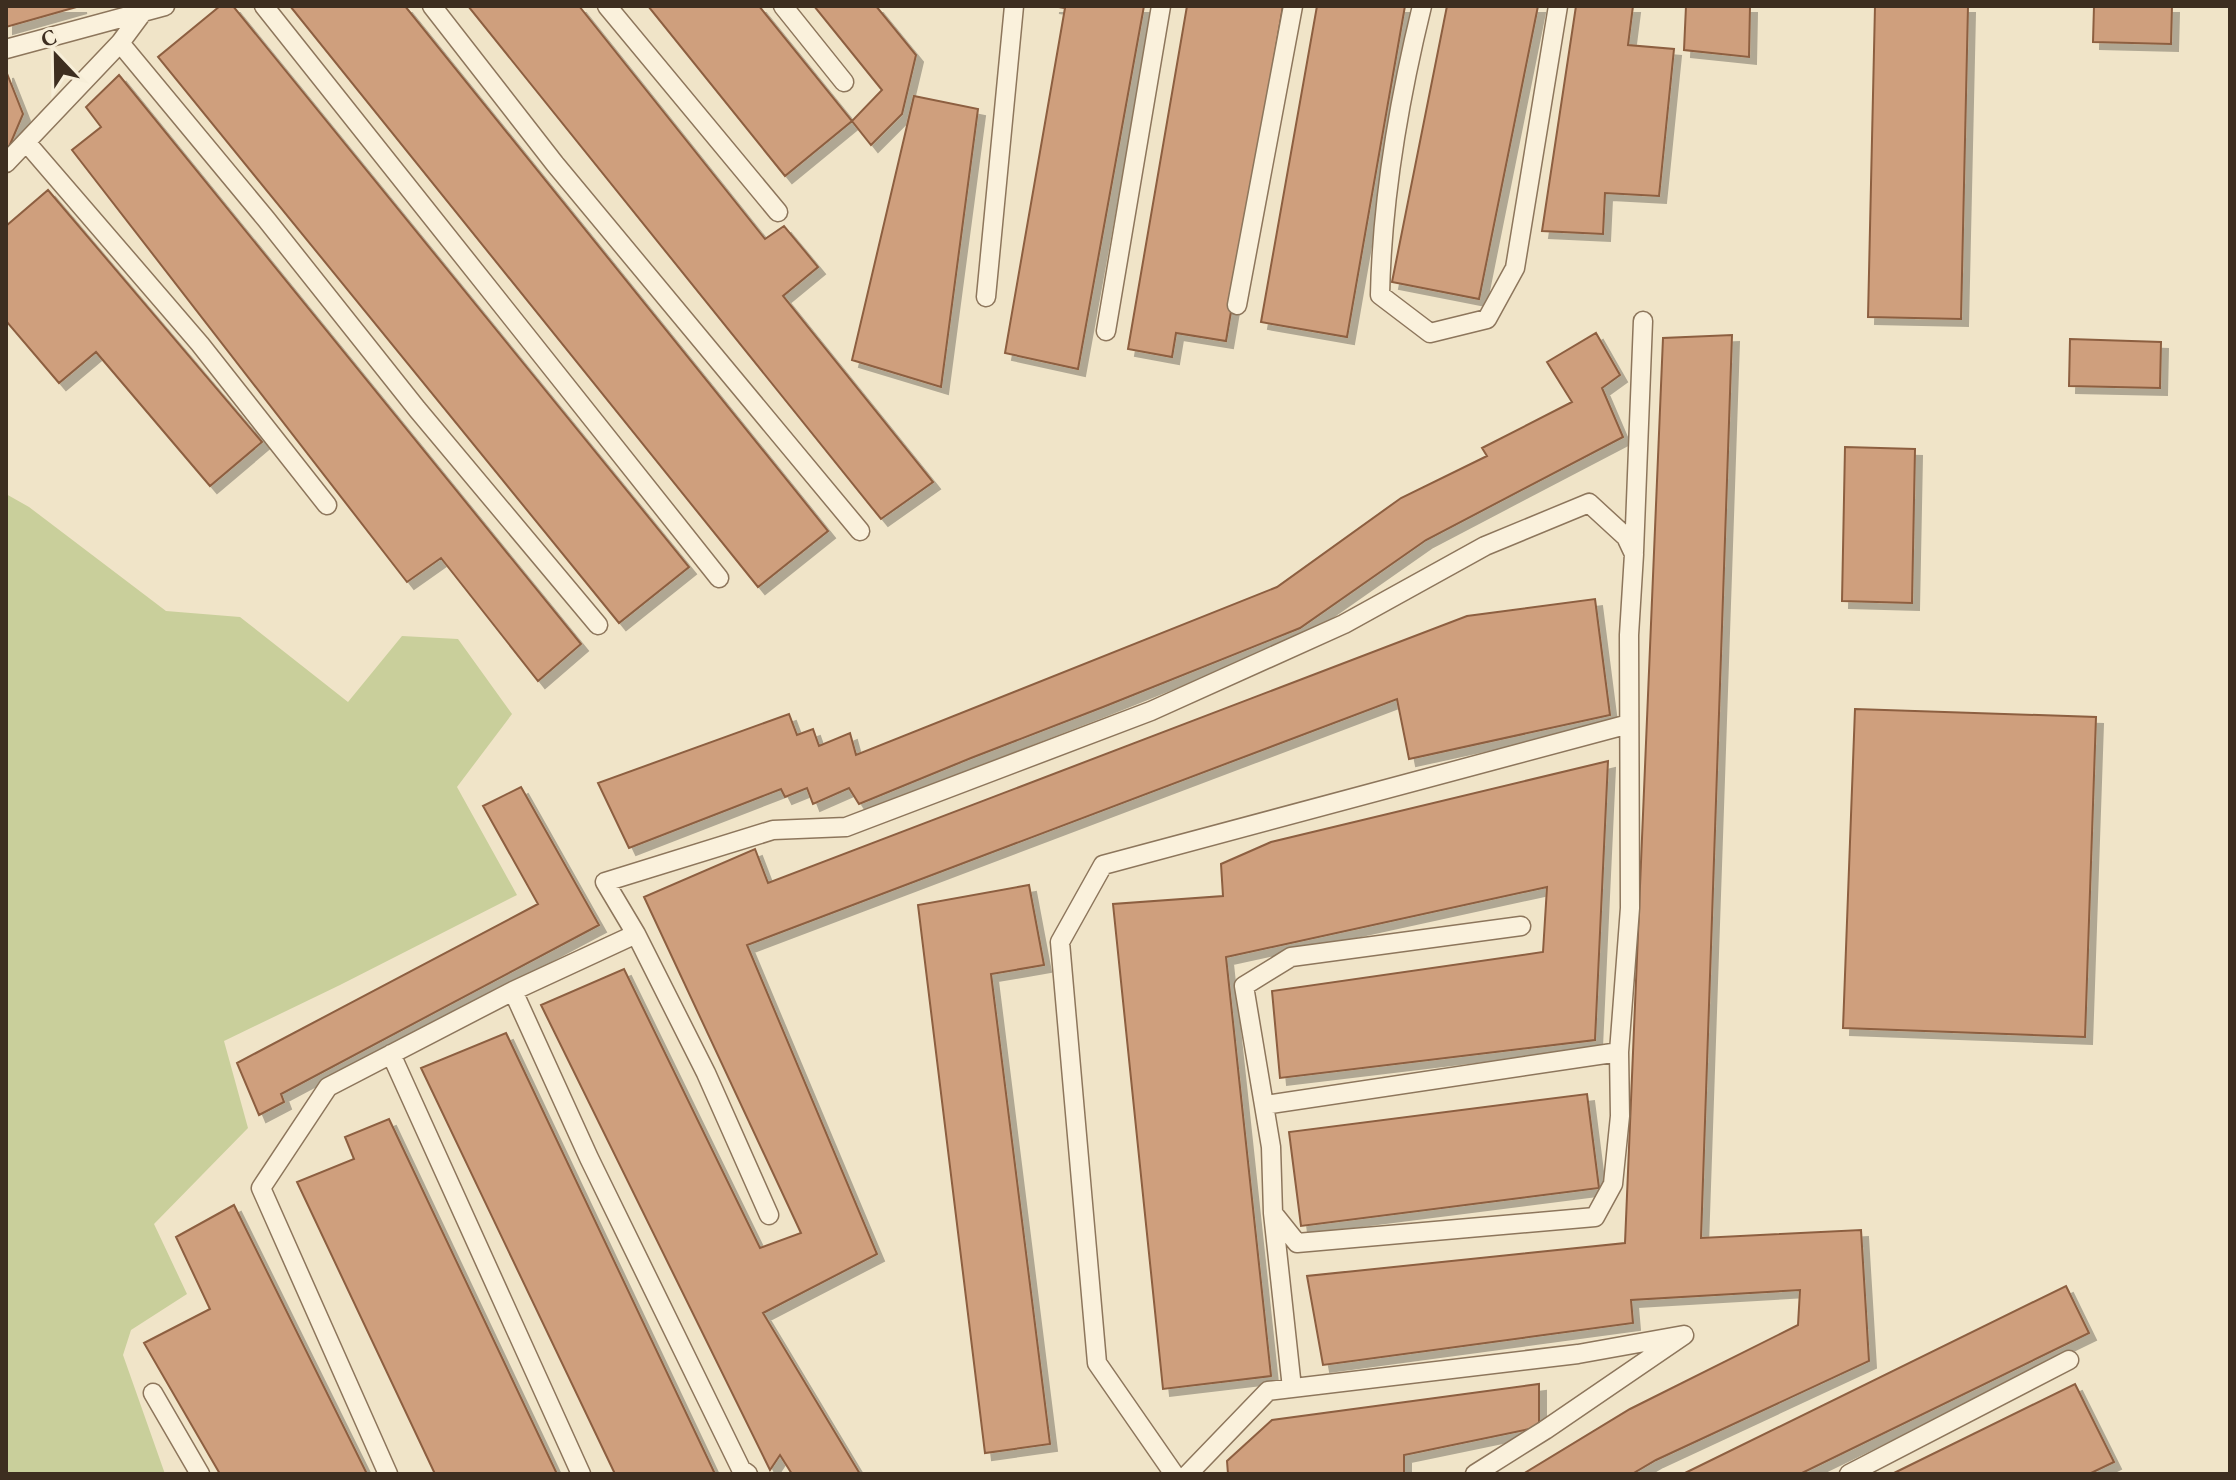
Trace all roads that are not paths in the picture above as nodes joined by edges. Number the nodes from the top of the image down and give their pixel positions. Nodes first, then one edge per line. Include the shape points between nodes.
1 (165, 6) edge
2 (264, 6) edge
3 (432, 6) edge
4 (607, 6) edge
5 (783, 6) edge
6 (1014, 6) edge
7 (1161, 6) edge
8 (1293, 6) edge
9 (1422, 6) edge
10 (1558, 6) edge
11 (143, 12) junction
12 (120, 43) junction
13 (6, 49) edge
14 (844, 82) dead end
15 (26, 142) junction
16 (6, 163) edge
17 (778, 212) dead end
18 (986, 297) dead end
19 (1237, 305) dead end
20 (1643, 321) dead end
21 (1106, 331) dead end
22 (327, 505) dead end
23 (860, 531) dead end
24 (1634, 554) junction
25 (719, 578) dead end
26 (598, 625) dead end
27 (1629, 724) junction
28 (1521, 926) dead end
29 (636, 934) junction
30 (513, 991) junction
31 (1619, 1052) junction
32 (391, 1054) junction
33 (1265, 1105) junction
34 (1273, 1213) junction
35 (769, 1215) dead end
36 (2069, 1360) dead end
37 (1292, 1388) junction
38 (153, 1393) dead end
39 (200, 1474) edge
40 (388, 1474) edge
41 (581, 1474) edge
42 (748, 1474) edge
43 (1174, 1474) edge
44 (1188, 1474) edge
45 (1475, 1474) edge
46 (1849, 1474) edge

1 - 11 lane
2 - 25 lane
3 - 23 lane via 555,164
4 - 17 lane
5 - 14 lane
6 - 18 lane
7 - 21 lane
8 - 19 lane
9 - 10 lane via 1405,75 1381,243 1380,295 1430,333 1487,319 1515,268
11 - 12 lane
11 - 13 lane
12 - 15 lane
12 - 26 lane
15 - 16 lane
15 - 22 lane via 200,344
20 - 24 lane
24 - 27 lane
24 - 29 lane via 1626,537 1589,503 1485,546 1344,624 1137,717 846,827 773,830 605,882
27 - 31 lane via 1630,908
27 - 43 lane via 1103,865 1060,942 1097,1363
28 - 33 lane via 1291,957 1244,986
29 - 30 lane
29 - 35 lane
30 - 32 lane
30 - 42 lane via 596,1172 741,1469
31 - 33 lane
31 - 34 lane via 1613,1184 1595,1217 1297,1243
32 - 40 lane via 328,1087 261,1188
32 - 41 lane
33 - 34 lane
34 - 37 lane
36 - 46 lane
37 - 44 lane via 1268,1391
37 - 45 lane via 1578,1354 1684,1335
38 - 39 lane

